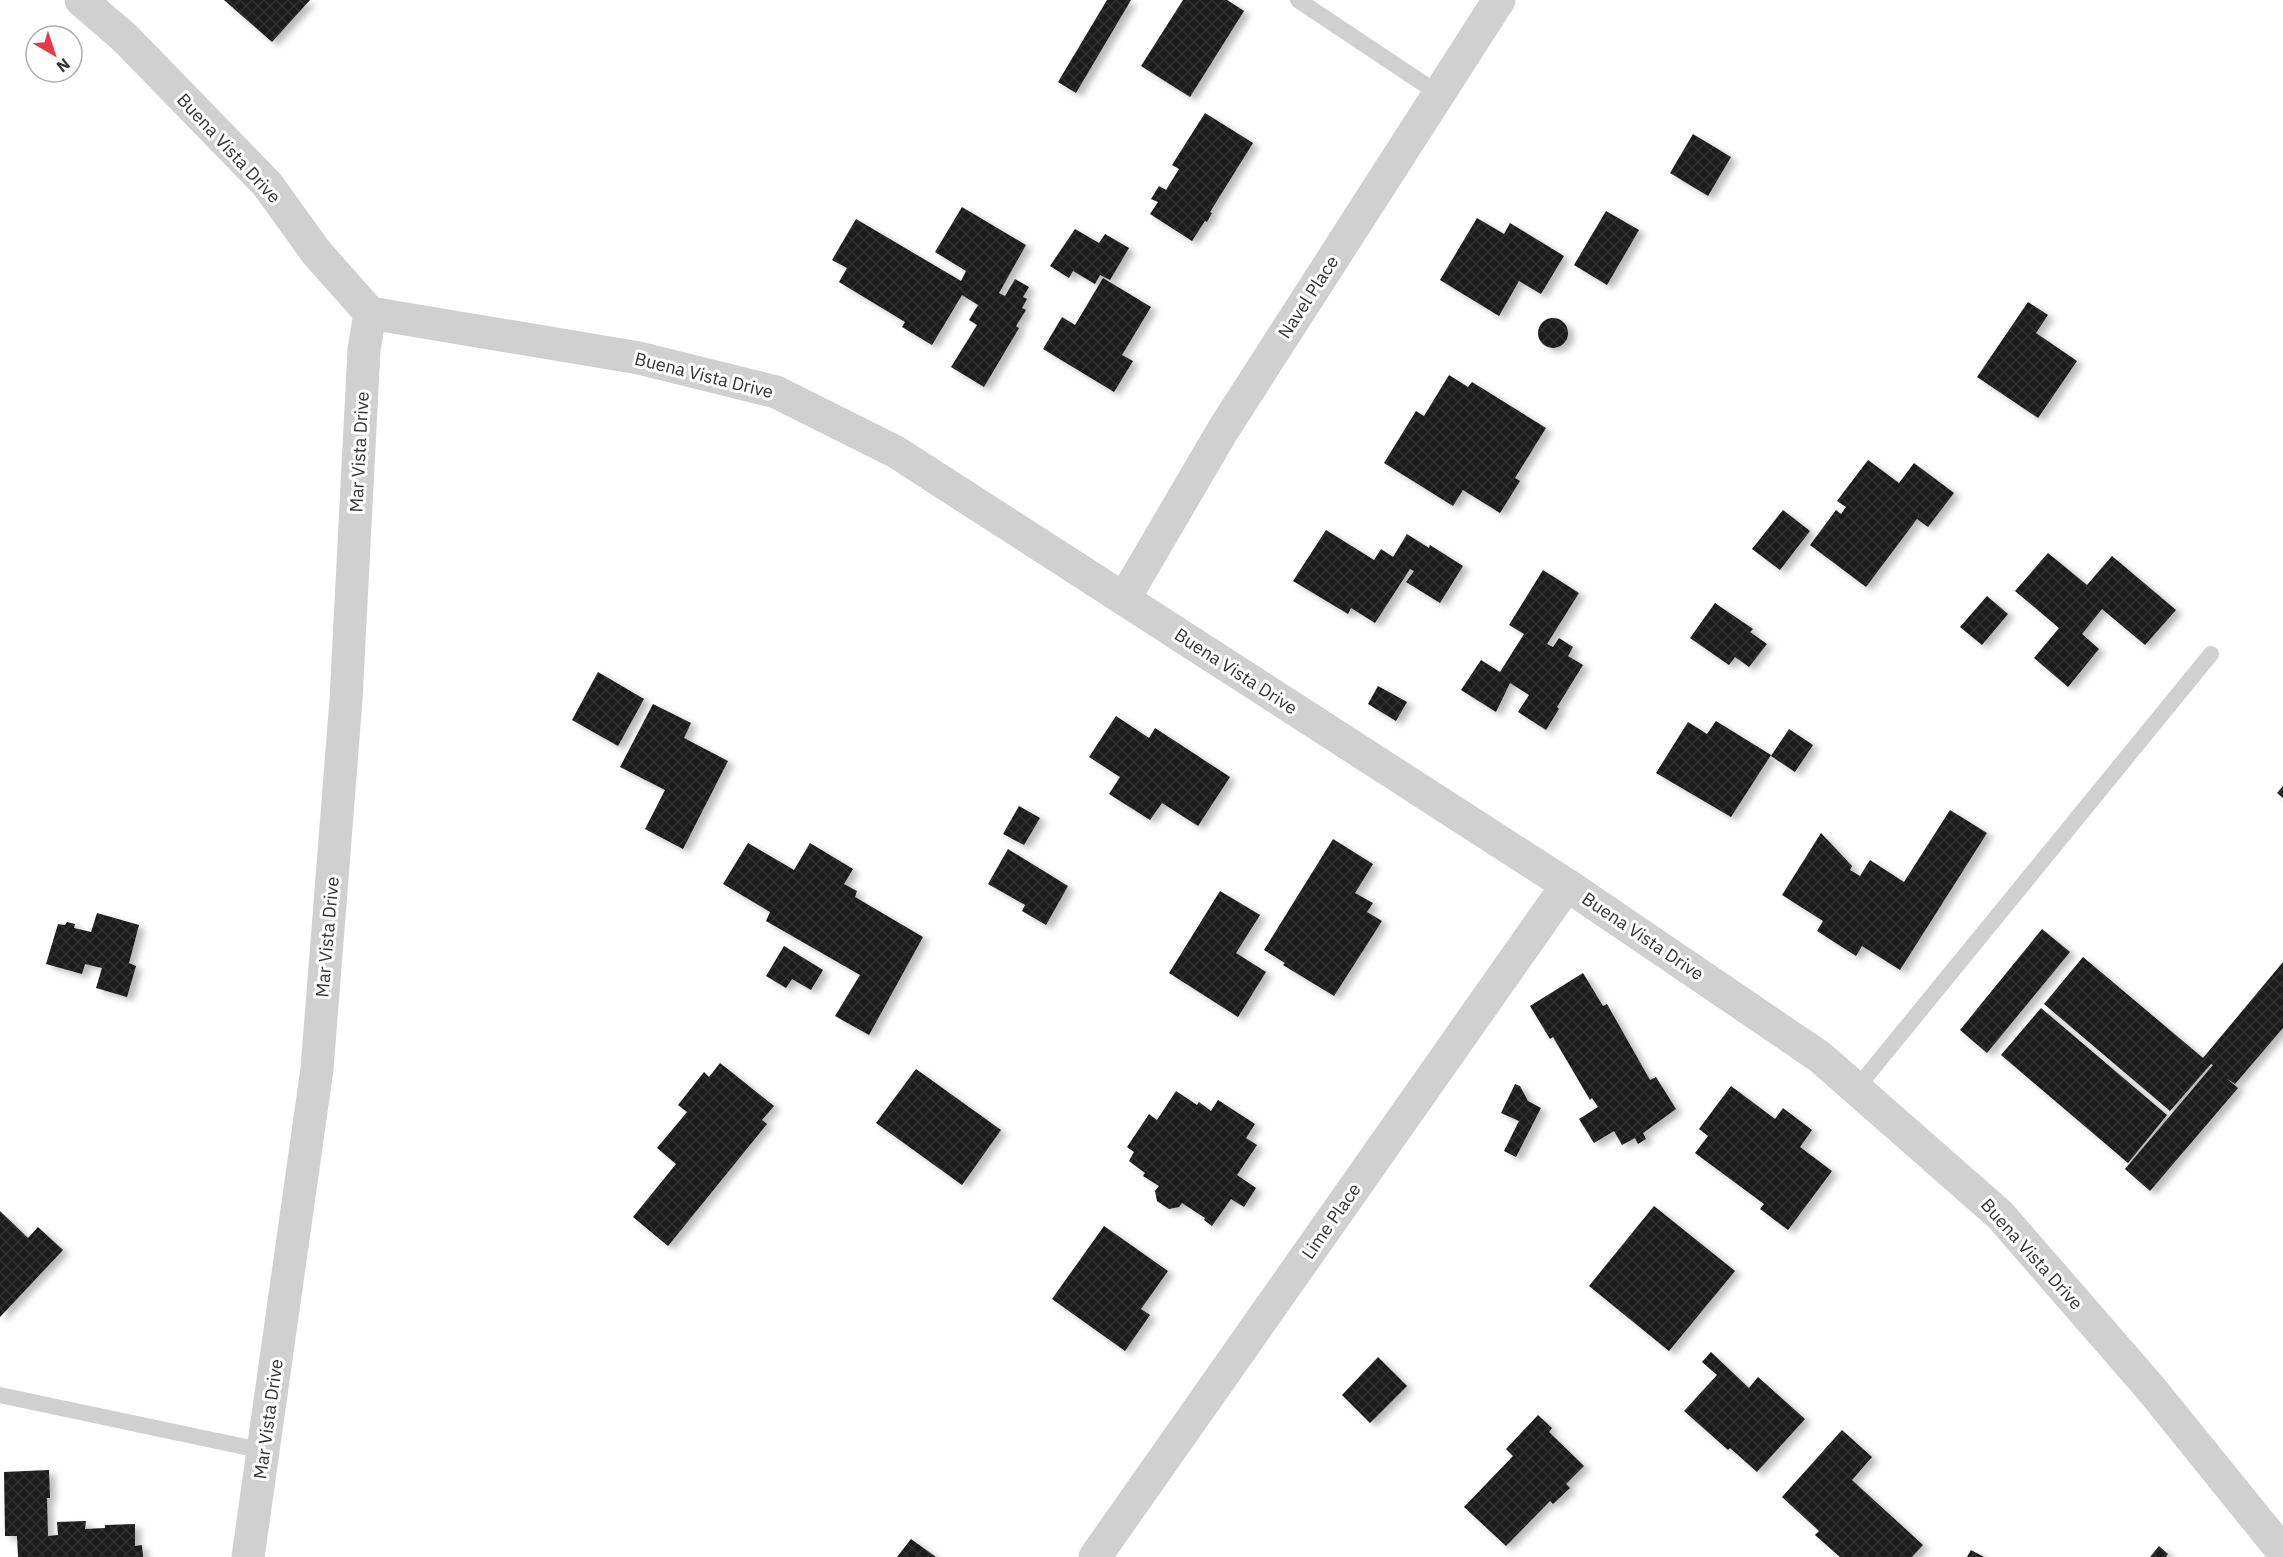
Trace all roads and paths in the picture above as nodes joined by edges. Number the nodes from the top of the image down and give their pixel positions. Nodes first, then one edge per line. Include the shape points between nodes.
1 (81, 0) edge
2 (1298, 0) edge
3 (1499, 0) edge
4 (1439, 94) junction
5 (370, 313) junction
6 (1124, 598) junction
7 (2211, 654) dead end
8 (1567, 885) junction
9 (1856, 1089) junction
10 (0, 1395) edge
11 (264, 1451) junction
12 (2283, 1552) edge
13 (248, 1557) edge
14 (1095, 1557) edge

1 - 5 street, Buena Vista Drive via 125,38 267,184 316,252
2 - 4 lane
3 - 4 street, Navel Place
4 - 6 street, Navel Place via 1223,429
5 - 6 street, Buena Vista Drive via 639,358 776,392 896,452
5 - 11 street, Mar Vista Drive via 364,350 346,700 317,1069
6 - 8 street, Buena Vista Drive
7 - 9 lane
8 - 9 street, Buena Vista Drive via 1820,1057
8 - 14 street, Lime Place
9 - 12 street, Buena Vista Drive via 2000,1215 2152,1390
10 - 11 lane
11 - 13 street, Mar Vista Drive

